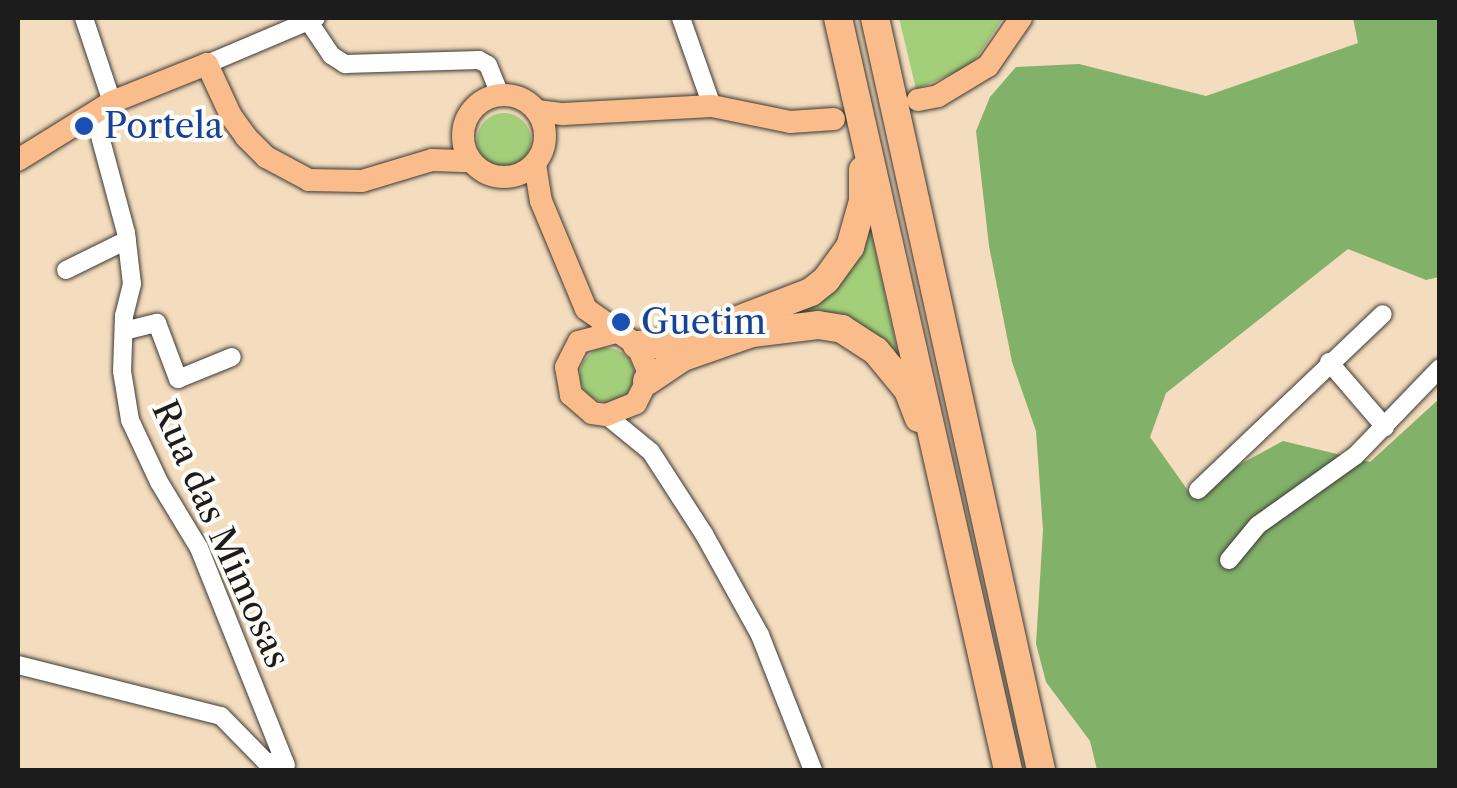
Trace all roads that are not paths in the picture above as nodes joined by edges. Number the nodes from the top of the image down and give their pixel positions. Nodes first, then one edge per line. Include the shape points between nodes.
1 (84, 18) edge
2 (681, 18) edge
3 (838, 18) edge
4 (875, 18) edge
5 (1021, 18) edge
6 (313, 20) edge
7 (207, 64) junction
8 (500, 95) junction
9 (918, 100) dead end
10 (712, 106) junction
11 (103, 108) junction
12 (611, 110) junction
13 (536, 111) junction
14 (834, 119) dead end
15 (864, 128) junction
16 (462, 130) junction
17 (540, 154) junction
18 (18, 160) edge
19 (432, 160) junction
20 (470, 161) junction
21 (504, 178) junction
22 (127, 240) junction
23 (66, 270) dead end
24 (1383, 314) dead end
25 (124, 331) junction
26 (625, 339) junction
27 (579, 342) junction
28 (232, 358) dead end
29 (1329, 362) junction
30 (1440, 368) edge
31 (642, 392) junction
32 (606, 416) junction
33 (1385, 427) junction
34 (651, 452) junction
35 (936, 460) junction
36 (1198, 490) dead end
37 (1229, 560) dead end
38 (18, 665) edge
39 (813, 770) edge
40 (1008, 770) edge
41 (1041, 770) edge

1 - 11 street, Rua das Mimosas
2 - 10 street
3 - 15 highway
4 - 41 highway
5 - 9 main road via 988,66 938,96
6 - 7 street
6 - 8 street via 331,56 346,64 479,60 488,65
7 - 11 main road
7 - 19 main road via 246,137 309,180 362,181
8 - 13 main road via 527,101
8 - 16 main road via 480,102
10 - 12 main road
10 - 14 main road via 790,122
11 - 18 main road
11 - 22 street, Rua das Mimosas
12 - 13 main road
12 - 17 main road
13 - 17 main road
15 - 26 highway via 858,225 826,280 789,303 678,343
15 - 35 highway
16 - 19 main road
16 - 20 main road
17 - 21 main road
17 - 26 main road via 541,201 581,299 593,318
19 - 20 main road
20 - 21 main road
21 - 27 main road via 534,212 575,313
22 - 23 street
22 - 25 street, Rua das Mimosas via 132,284
24 - 29 street
25 - 28 street, Rua das Mimosas via 157,323 178,379
25 - 38 street, Rua das Mimosas via 130,420 198,548 286,764 265,761 222,716
26 - 27 main road via 589,336
26 - 31 main road via 644,356
27 - 32 main road via 566,367 570,395
29 - 33 street
29 - 36 street
30 - 33 street
31 - 32 main road
31 - 34 street
31 - 35 highway via 684,357 752,333 794,325 842,329 876,351 908,390
32 - 34 street
33 - 37 street via 1258,524
34 - 39 street via 760,636
35 - 40 highway

